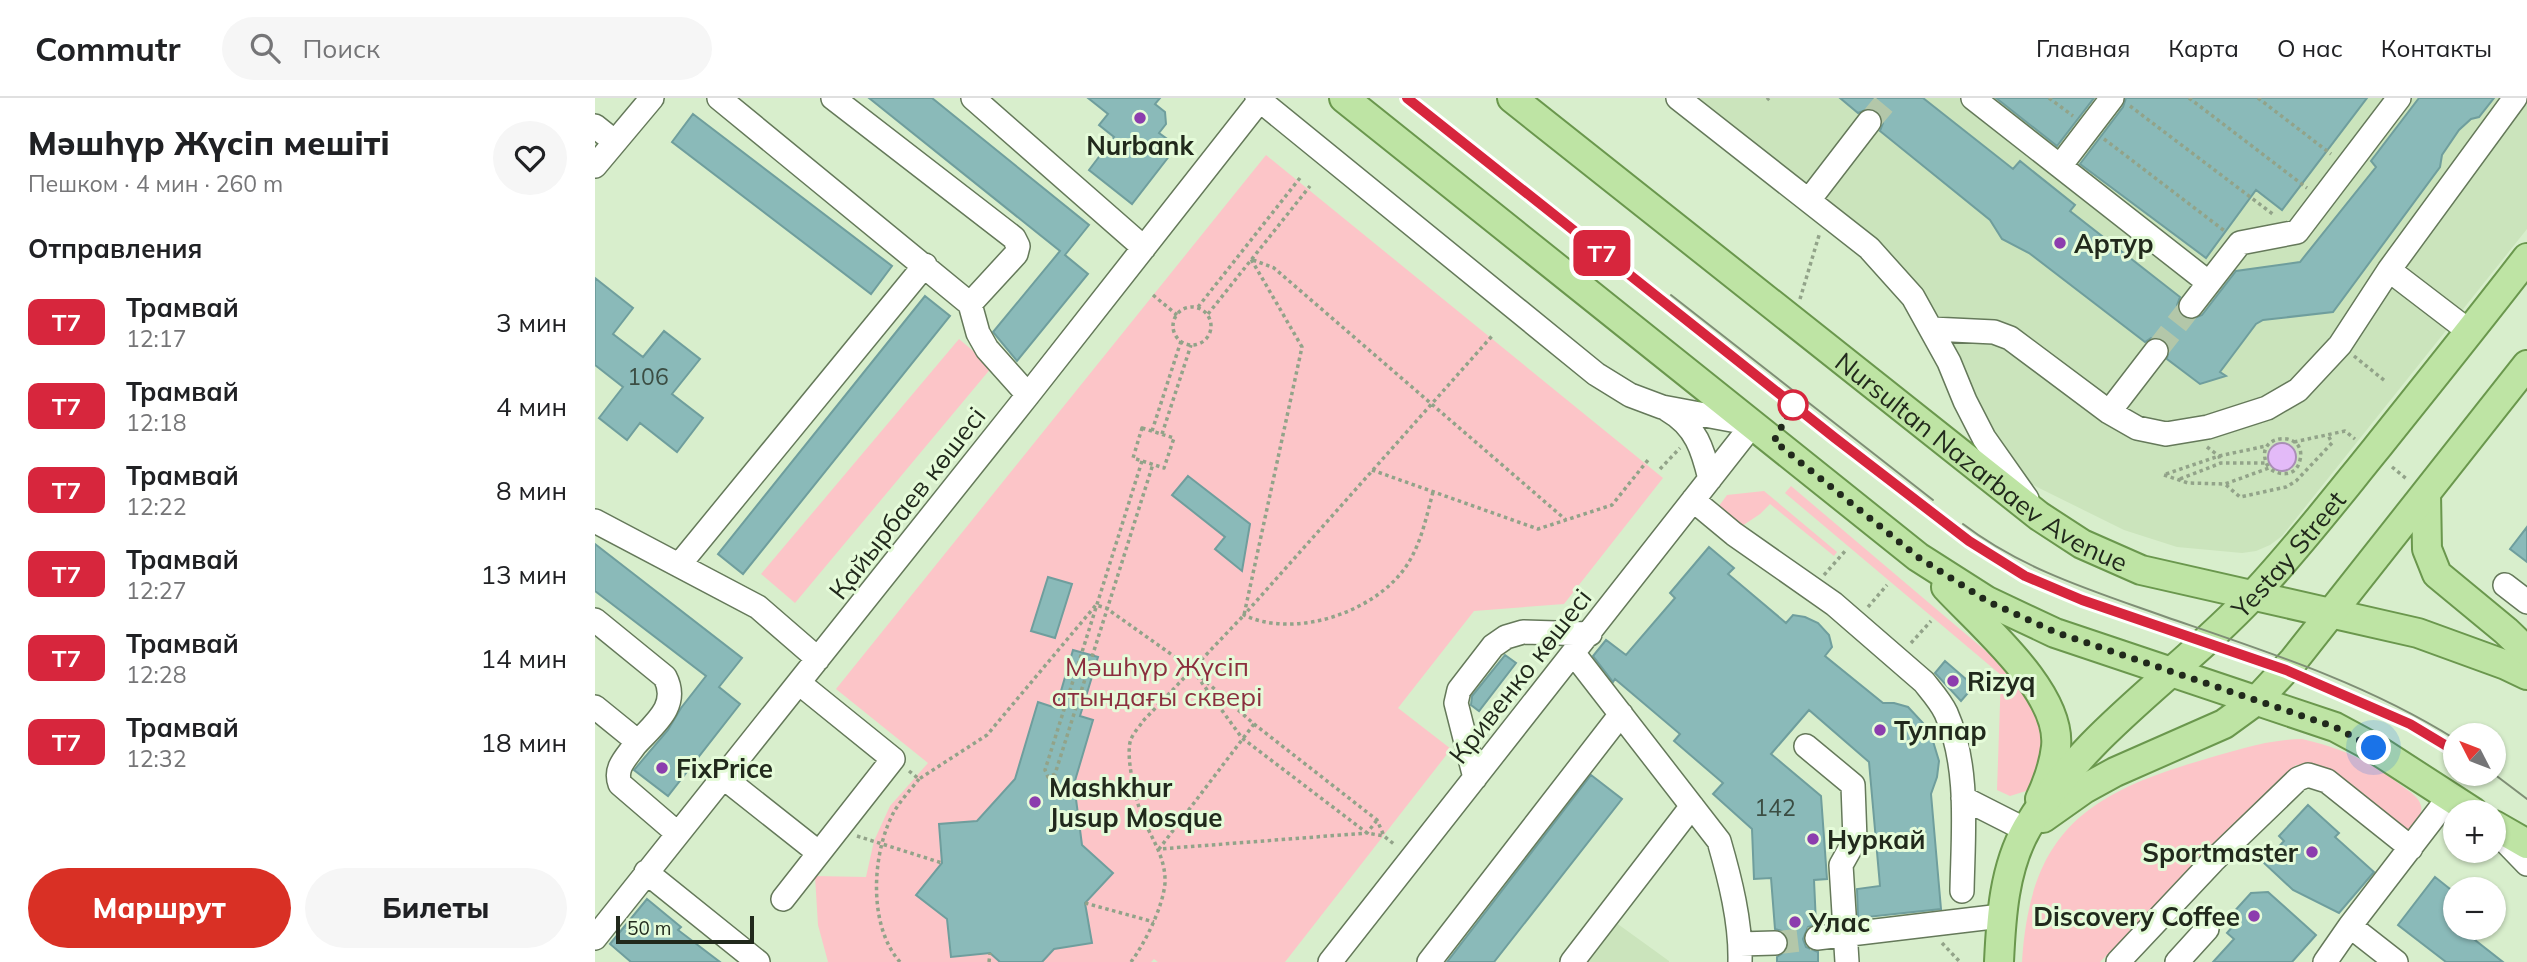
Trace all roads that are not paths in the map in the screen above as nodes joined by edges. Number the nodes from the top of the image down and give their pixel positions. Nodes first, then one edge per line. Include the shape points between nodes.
1 (652, 98) edge
2 (719, 98) edge
3 (833, 98) edge
4 (973, 98) edge
5 (1344, 98) edge
6 (1512, 98) edge
7 (1678, 98) edge
8 (1973, 98) edge
9 (2112, 98) edge
10 (2399, 98) edge
11 (2515, 98) edge
12 (1259, 99) edge
13 (1870, 122) tunnel mouth
14 (595, 126) edge
15 (615, 142) junction
16 (595, 166) edge
17 (2060, 166) junction
18 (1817, 207) junction
19 (1144, 248) junction
20 (2527, 258) edge
21 (925, 265) junction
22 (2389, 270) junction
23 (2209, 283) junction
24 (970, 304) junction
25 (2191, 306) tunnel mouth
26 (1932, 329) junction
27 (2470, 332) junction
28 (2156, 351) tunnel mouth
29 (2527, 365) edge
30 (1028, 395) junction
31 (1662, 407) junction
32 (2109, 412) junction
33 (1753, 424) junction
34 (1710, 479) junction
35 (2420, 489) junction
36 (1693, 500) junction
37 (2039, 516) junction
38 (595, 521) edge
39 (1918, 557) junction
40 (679, 565) junction
41 (2505, 585) dead end
42 (2254, 594) junction
43 (2527, 602) edge
44 (2332, 612) junction
45 (595, 620) edge
46 (1590, 634) junction
47 (2527, 651) edge
48 (1574, 654) junction
49 (818, 659) junction
50 (2169, 672) junction
51 (2527, 676) edge
52 (799, 683) junction
53 (2257, 700) junction
54 (595, 707) edge
55 (1621, 714) junction
56 (635, 745) junction
57 (1807, 746) dead end
58 (723, 777) junction
59 (1475, 779) junction
60 (2450, 796) junction
61 (1963, 798) junction
62 (2456, 800) edge
63 (1692, 806) junction
64 (2027, 830) junction
65 (677, 833) junction
66 (2506, 833) edge
67 (2506, 840) edge
68 (2527, 844) edge
69 (2411, 848) junction
70 (819, 853) junction
71 (2527, 864) edge
72 (646, 872) junction
73 (1962, 891) dead end
74 (783, 899) dead end
75 (2001, 916) junction
76 (2350, 926) junction
77 (2207, 929) dead end
78 (1846, 935) junction
79 (595, 938) edge
80 (1817, 938) tunnel mouth
81 (1775, 943) tunnel mouth
82 (1740, 953) edge
83 (758, 962) edge
84 (1330, 962) edge
85 (1429, 962) edge
86 (1572, 962) edge
87 (1847, 962) edge
88 (1999, 962) edge
89 (2118, 962) edge
90 (2177, 962) edge
91 (2325, 962) edge
92 (2396, 962) edge

1 - 15 street
2 - 21 street
3 - 24 street via 1014,237 1016,254
4 - 19 street
5 - 33 main road
6 - 37 main road, Nursultan Nazarbaev Avenue
7 - 18 street
8 - 17 street
9 - 17 street
10 - 23 street via 2297,232 2240,243
11 - 22 street
12 - 19 street, Қайырбаев көшесі
12 - 31 street via 1597,374 1630,395
13 - 18 street
14 - 15 street
15 - 16 street
17 - 23 street
18 - 26 street via 1869,247 1913,297
19 - 30 street, Қайырбаев көшесі
20 - 27 main road, Yestay Street
21 - 24 street
21 - 40 street
22 - 27 street
22 - 32 street via 2340,345 2298,390 2267,408 2208,427 2167,433 2137,429
23 - 25 street
24 - 30 street via 987,349
26 - 32 street via 1994,332 2010,338
26 - 37 street via 1984,438
27 - 42 main road, Yestay Street
28 - 32 street
29 - 35 main road
30 - 49 street, Қайырбаев көшесі
31 - 33 street
31 - 34 street via 1694,432
33 - 34 street, Кривенко көшесі
33 - 39 main road
34 - 36 street, Кривенко көшесі
35 - 44 main road
35 - 47 main road via 2427,548 2437,574
36 - 46 street, Кривенко көшесі
36 - 61 street via 1854,622 1924,682 1945,712 1957,752
37 - 42 main road, Nursultan Nazarbaev Avenue via 2082,544 2141,570
38 - 40 street
39 - 50 main road via 1987,601 2055,632
39 - 64 main road via 2032,678 2046,702 2056,747
40 - 49 street via 758,607
41 - 43 street
42 - 44 main road, Nursultan Nazarbaev Avenue
42 - 50 main road, Yestay Street
44 - 51 main road, Nursultan Nazarbaev Avenue via 2418,633
44 - 53 main road
45 - 56 street via 665,677 671,687 667,708
46 - 48 street, Кривенко көшесі
46 - 59 street via 1523,632 1493,646 1459,690 1456,703
48 - 55 street
48 - 59 street, Кривенко көшесі
49 - 52 street, Қайырбаев көшесі
50 - 53 main road
50 - 64 main road, Yestay Street via 2094,744
52 - 58 street, Қайырбаев көшесі
52 - 70 street via 893,760
53 - 60 main road via 2335,727
53 - 64 main road via 2224,724 2084,789
54 - 56 street via 632,737
55 - 63 street
55 - 85 street
56 - 65 street via 619,766 620,784
57 - 78 street via 1853,785 1855,840 1841,865
58 - 65 street, Қайырбаев көшесі
58 - 70 street
59 - 84 street, Кривенко көшесі
60 - 62 main road
60 - 69 street
61 - 64 street
61 - 73 street
63 - 82 street via 1719,841
63 - 86 street
64 - 75 main road, Yestay Street via 2012,867
65 - 72 street, Қайырбаев көшесі
66 - 68 main road
67 - 71 street
69 - 76 street
69 - 89 street via 2327,781 2308,775 2298,779 2213,861
70 - 74 street
72 - 79 street, Қайырбаев көшесі
72 - 83 street
75 - 78 street
75 - 88 main road, Yestay Street
76 - 91 street
76 - 92 street
77 - 90 street
78 - 80 street
78 - 87 street
81 - 82 street

